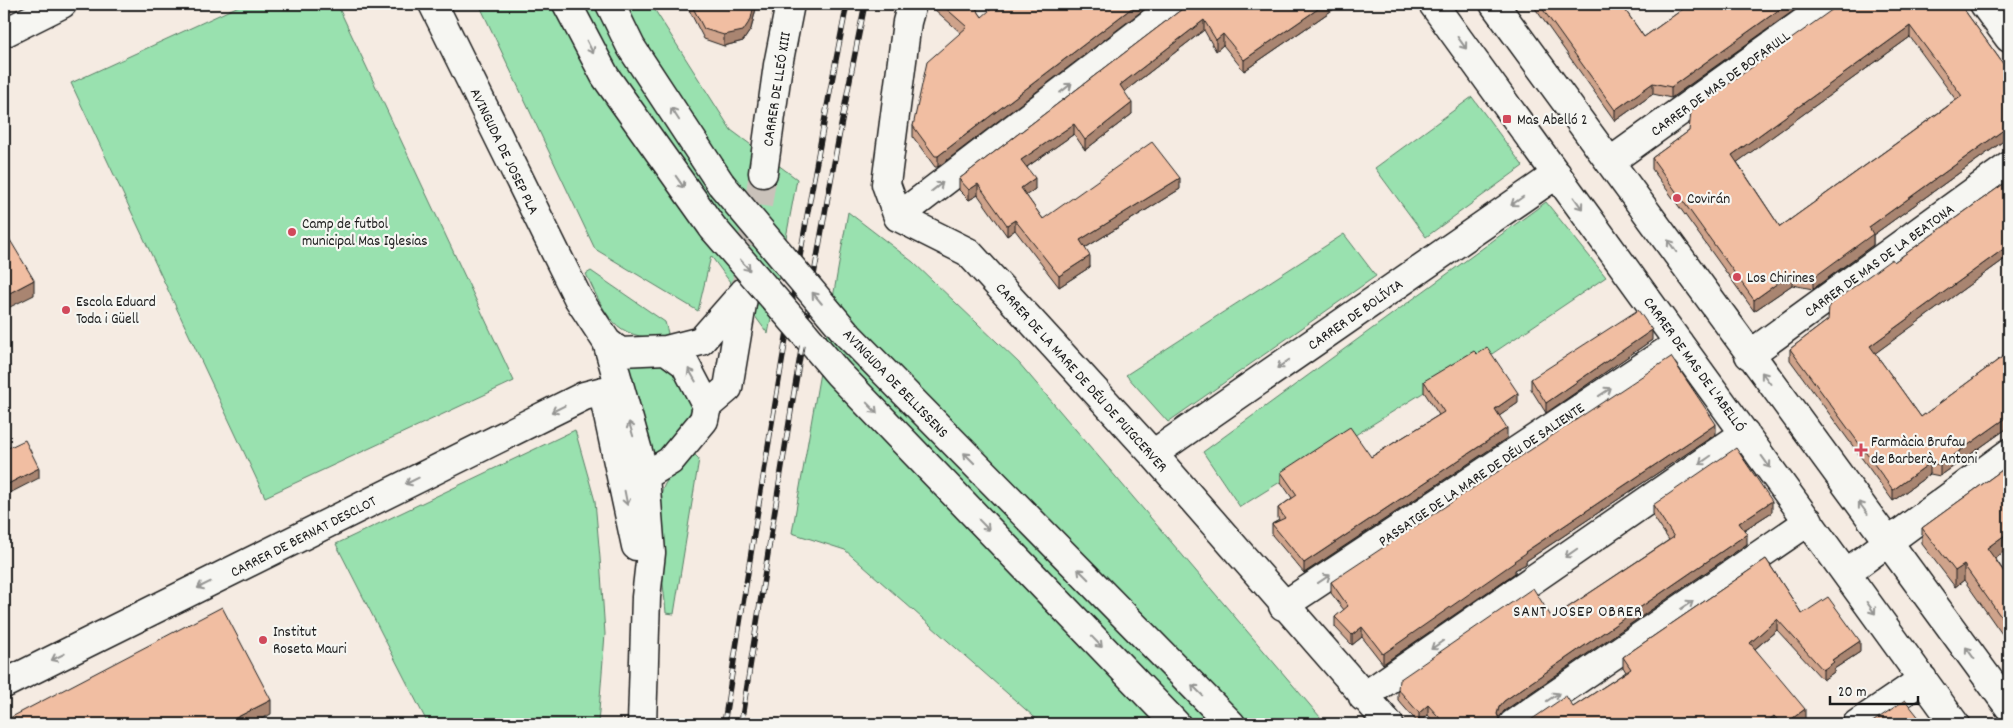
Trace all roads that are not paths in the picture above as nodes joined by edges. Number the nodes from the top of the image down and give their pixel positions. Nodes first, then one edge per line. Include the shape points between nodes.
1 (62, 4) edge
2 (432, 4) edge
3 (567, 4) edge
4 (610, 4) edge
5 (790, 4) edge
6 (912, 4) edge
7 (1176, 4) edge
8 (1433, 4) edge
9 (1494, 4) edge
10 (1829, 4) edge
11 (1984, 4) edge
12 (4, 33) edge
13 (2009, 38) edge
14 (1611, 161) junction
15 (2009, 166) edge
16 (763, 174) tunnel mouth
17 (1557, 174) junction
18 (898, 217) junction
19 (578, 298) junction
20 (607, 342) junction
21 (1680, 343) junction
22 (666, 350) junction
23 (1749, 355) junction
24 (603, 391) junction
25 (707, 406) junction
26 (1745, 433) junction
27 (616, 450) junction
28 (2009, 453) edge
29 (1153, 454) junction
30 (646, 476) junction
31 (1809, 521) junction
32 (1888, 542) junction
33 (1846, 573) junction
34 (646, 597) junction
35 (1283, 606) junction
36 (1923, 679) junction
37 (4, 684) edge
38 (1363, 697) junction
39 (2009, 707) edge
40 (642, 724) edge
41 (1176, 724) edge
42 (1231, 724) edge
43 (1389, 724) edge
44 (1513, 724) edge
45 (1857, 724) edge
46 (1955, 724) edge

1 - 12 street
2 - 19 street, AVINGUDA DE JOSEP PLA
3 -> 41 street, bridge via 605,76 713,228 838,373
42 -> 4 street, AVINGUDA DE BELLISSENS, bridge via 848,335 721,184 631,48
5 - 16 street, CARRER DE LLEÓ XIII
6 - 18 street via 886,184
18 -> 7 street
8 -> 17 street, CARRER DE MAS DE L'ABELLÓ
9 - 14 street
10 - 14 street, CARRER DE MAS DE BOFARULL
11 - 13 street
23 -> 14 street
15 - 23 street, CARRER DE MAS DE LA BEATONA
17 -> 21 street, CARRER DE MAS DE L'ABELLÓ
17 -> 29 street, CARRER DE BOLÍVIA
18 - 29 street, CARRER DE LA MARE DE DÉU DE PUIGCERVER via 968,252
19 - 20 street, AVINGUDA DE JOSEP PLA
19 - 24 street, AVINGUDA DE JOSEP PLA
20 - 22 street via 620,352
30 -> 20 street, AVINGUDA DE JOSEP PLA
21 - 26 street, CARRER DE MAS DE L'ABELLÓ
35 -> 21 street, PASSATGE DE LA MARE DE DÉU DE SALIENTE
25 -> 22 street via 685,364
22 - 25 street via 700,341 744,292 728,388
32 -> 23 street
24 - 27 street, AVINGUDA DE JOSEP PLA
24 -> 37 street, CARRER DE BERNAT DESCLOT via 584,396
25 - 30 street via 704,420 670,461
26 -> 31 street, CARRER DE MAS DE L'ABELLÓ
26 -> 38 street
27 - 30 street
27 -> 34 street, AVINGUDA DE JOSEP PLA
28 - 32 street
29 - 35 street, CARRER DE LA MARE DE DÉU DE PUIGCERVER
30 - 34 street, AVINGUDA DE JOSEP PLA via 651,553
31 - 33 street, CARRER DE MAS DE L'ABELLÓ
44 -> 31 street
32 - 33 street
39 -> 32 street
33 -> 36 street, CARRER DE MAS DE L'ABELLÓ
34 - 40 street, AVINGUDA DE JOSEP PLA
35 - 38 street, CARRER DE LA MARE DE DÉU DE PUIGCERVER
36 - 45 street
36 - 46 street, CARRER DE MAS DE L'ABELLÓ
38 - 43 street, CARRER DE LA MARE DE DÉU DE PUIGCERVER

